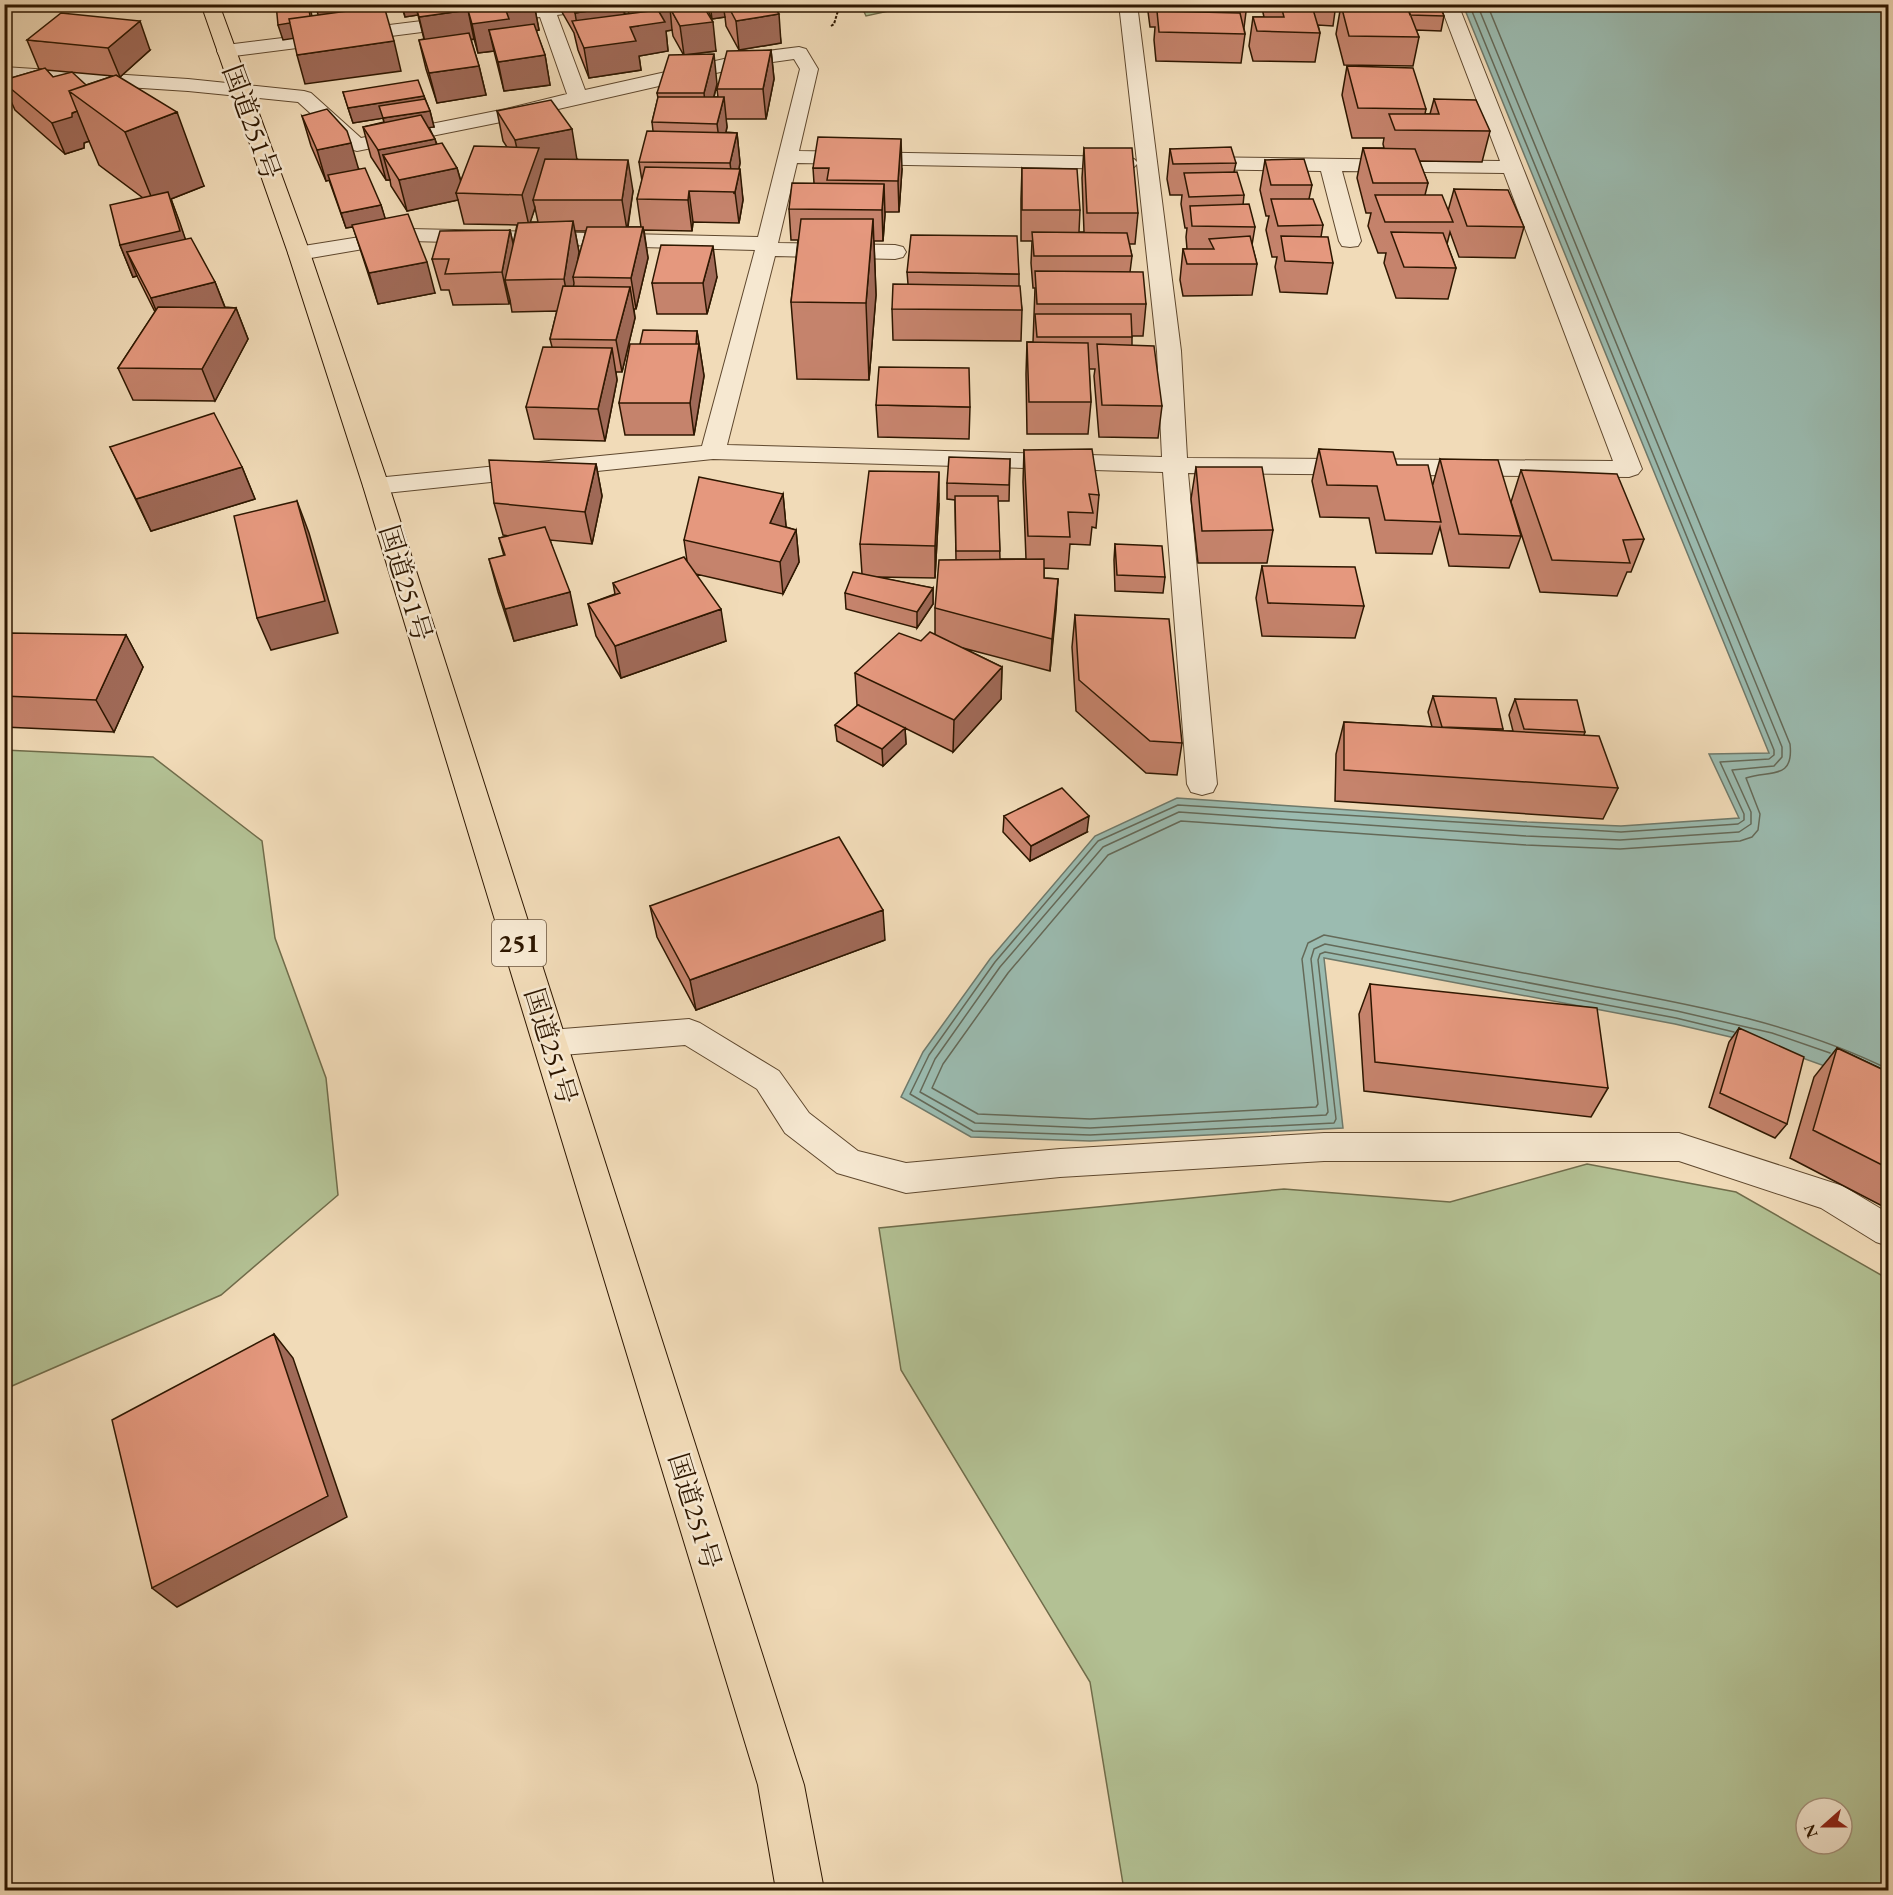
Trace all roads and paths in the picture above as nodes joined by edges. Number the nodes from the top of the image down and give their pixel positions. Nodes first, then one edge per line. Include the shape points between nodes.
1 (210, 4) edge
2 (601, 4) edge
3 (1128, 4) edge
4 (1449, 4) edge
5 (546, 8) edge
6 (226, 51) junction
7 (4, 73) edge
8 (242, 90) junction
9 (578, 97) junction
10 (788, 157) junction
11 (1148, 163) junction
12 (1330, 165) junction
13 (1513, 166) junction
14 (1350, 241) dead end
15 (766, 246) junction
16 (895, 252) dead end
17 (299, 253) junction
18 (713, 452) junction
19 (1175, 465) junction
20 (376, 486) junction
21 (1202, 784) dead end
22 (550, 1043) junction
23 (1888, 1231) edge
24 (800, 1890) edge

1 - 6 highway, 国道251号 / 251
2 - 5 street
3 - 11 street
4 - 13 street
5 - 6 street
5 - 9 street
6 - 8 highway, 国道251号 / 251
7 - 8 street
8 - 9 street via 304,97 357,146
8 - 17 highway, 国道251号 / 251
9 - 10 street via 752,59 799,53 809,69
10 - 11 street
10 - 15 street
11 - 12 street
11 - 19 street via 1169,351
12 - 13 street
12 - 14 street
13 - 19 street via 1629,469
15 - 16 street
15 - 17 street via 410,235
15 - 18 street
17 - 20 highway, 国道251号 / 251
18 - 19 street
18 - 20 street
19 - 21 street
20 - 22 highway, 国道251号 / 251
22 - 23 lane via 689,1032 768,1080 797,1123 849,1163 906,1178 1060,1163 1324,1147 1679,1147 1831,1197
22 - 24 highway, 国道251号 / 251 via 781,1785

